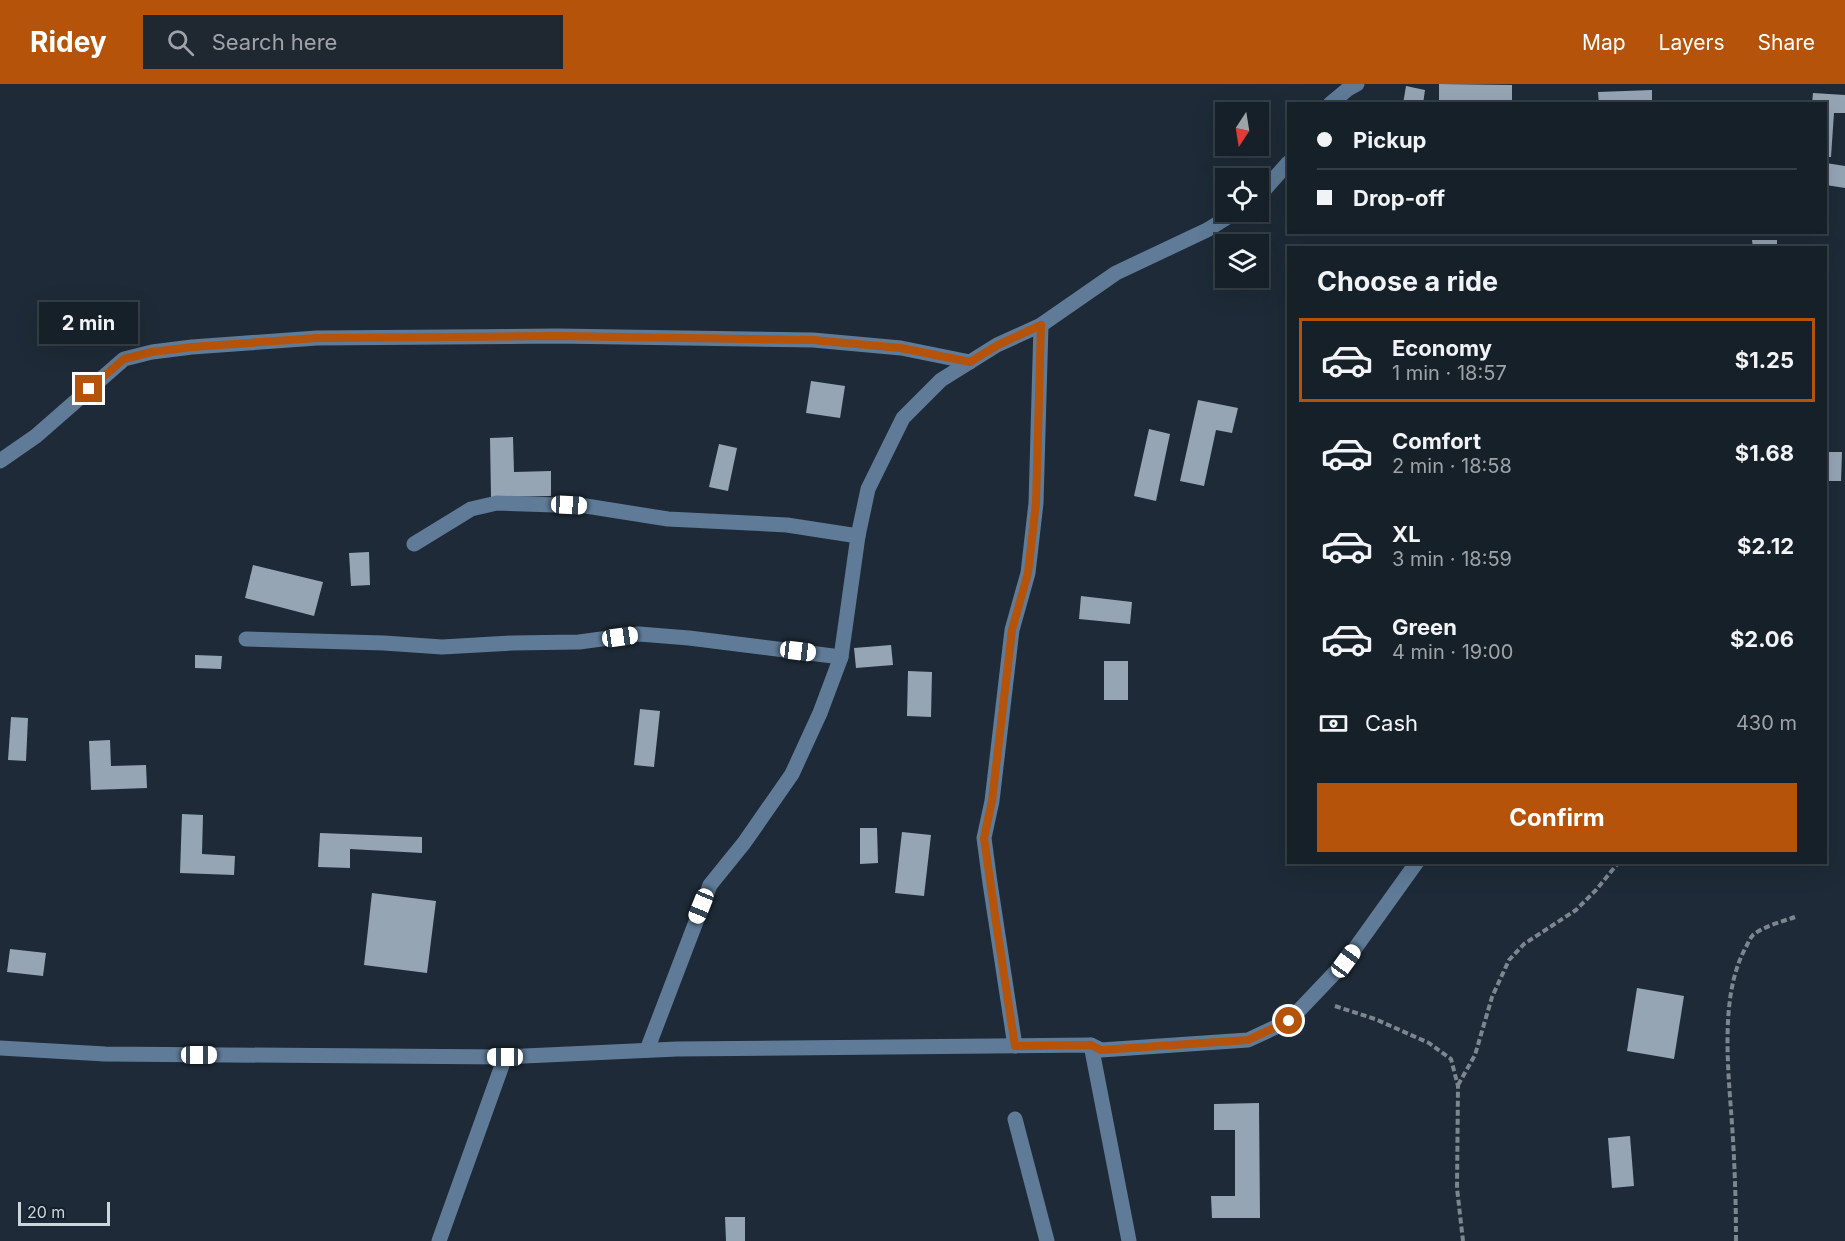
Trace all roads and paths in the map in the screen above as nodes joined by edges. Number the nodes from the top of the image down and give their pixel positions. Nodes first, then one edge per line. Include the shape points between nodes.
1 (1357, 84) edge
2 (1332, 102) edge
3 (1287, 164) edge
4 (1269, 185) edge
5 (1220, 222) edge
6 (1041, 325) junction
7 (970, 362) junction
8 (0, 461) edge
9 (858, 536) junction
10 (414, 544) dead end
11 (246, 639) dead end
12 (841, 657) junction
13 (1416, 864) edge
14 (1617, 864) edge
15 (1794, 917) dead end
16 (1311, 997) junction
17 (1091, 1045) junction
18 (1015, 1046) junction
19 (0, 1048) edge
20 (647, 1050) junction
21 (505, 1057) junction
22 (1458, 1086) junction
23 (1015, 1119) dead end
24 (439, 1241) edge
25 (1047, 1241) edge
26 (1129, 1241) edge
27 (1463, 1241) edge
28 (1736, 1241) edge

1 - 2 street
3 - 4 street
5 - 6 street via 1116,273
6 - 7 street
6 - 18 street via 1035,515 1028,573 1012,630 984,838
7 - 8 street via 901,348 801,340 317,338 192,347 124,359 36,436
7 - 9 street via 941,380 903,418 868,489
9 - 10 street via 787,525 668,519 586,506 497,503 471,509
9 - 12 street
11 - 12 street via 442,647 579,642 639,634
12 - 20 street via 792,774 710,885
13 - 16 street via 1346,961
14 - 22 path via 1576,910 1524,945 1509,960 1492,997 1475,1055
15 - 28 path via 1752,936 1738,961 1732,986 1729,1076
16 - 17 street via 1289,1021 1248,1040 1101,1050
16 - 22 path via 1429,1043 1451,1059
17 - 18 street
17 - 26 street
18 - 20 street
19 - 21 street via 105,1054
20 - 21 street
21 - 24 street
22 - 27 path via 1457,1188
23 - 25 street

